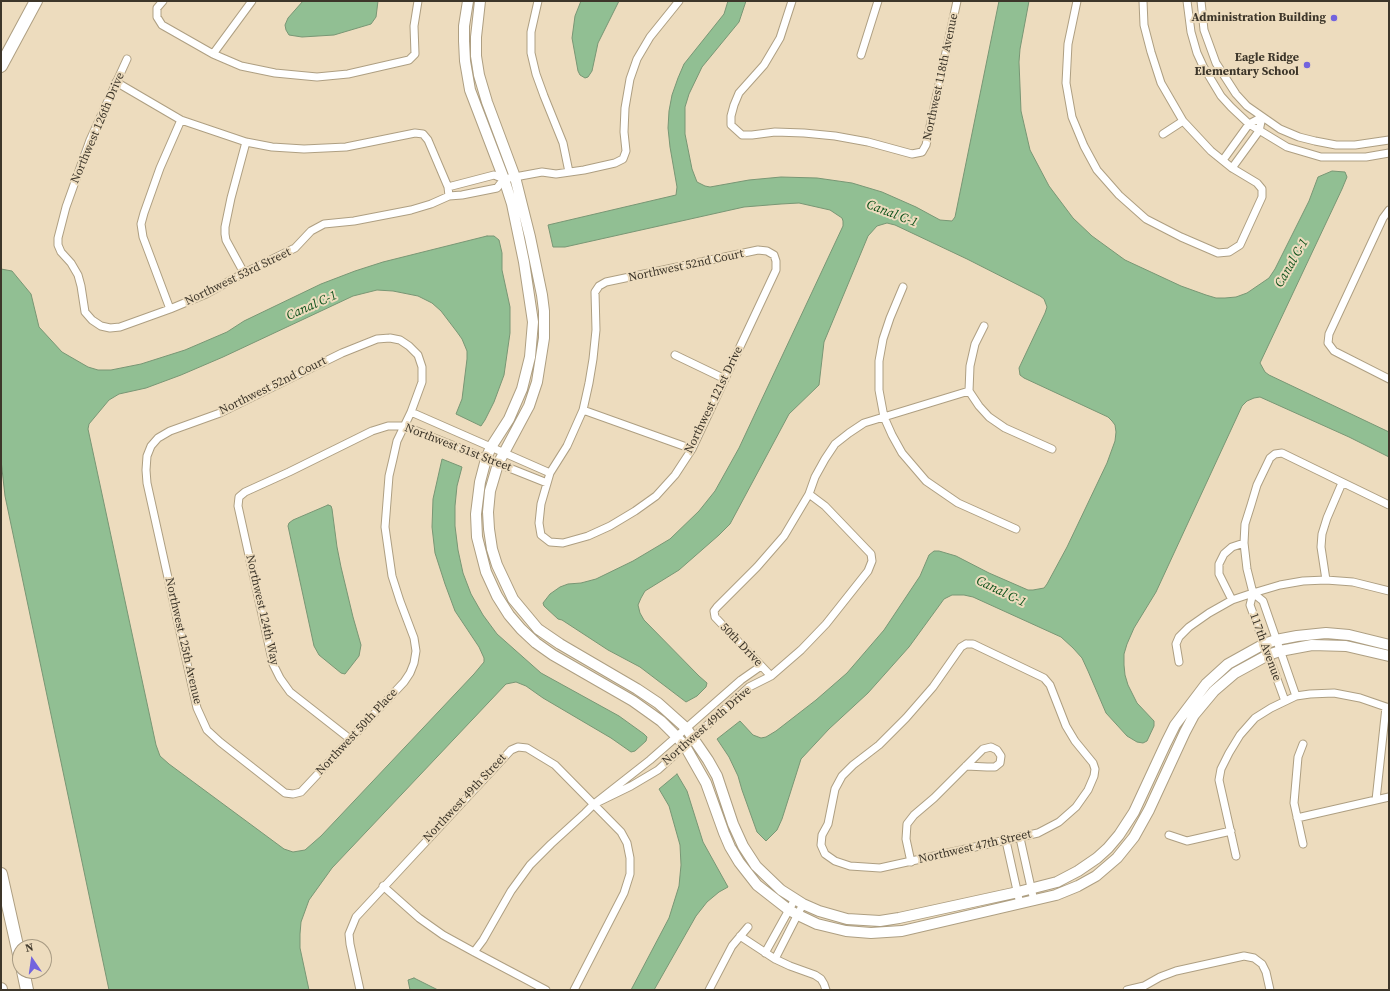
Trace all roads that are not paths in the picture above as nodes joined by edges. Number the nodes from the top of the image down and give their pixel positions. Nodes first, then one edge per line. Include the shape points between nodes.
1 (36, 1) edge
2 (163, 1) edge
3 (252, 1) edge
4 (418, 1) edge
5 (468, 1) edge
6 (480, 1) edge
7 (538, 1) edge
8 (679, 1) edge
9 (792, 1) edge
10 (878, 1) edge
11 (957, 1) edge
12 (1077, 1) edge
13 (1143, 1) edge
14 (1187, 1) edge
15 (1202, 1) edge
16 (212, 54) junction
17 (861, 55) dead end
18 (127, 59) dead end
19 (1, 66) edge
20 (116, 82) junction
21 (1262, 117) junction
22 (181, 120) junction
23 (1183, 121) junction
24 (1249, 124) junction
25 (1259, 131) junction
26 (1163, 134) dead end
27 (1389, 140) edge
28 (246, 142) junction
29 (1231, 151) junction
30 (1389, 153) edge
31 (1240, 157) junction
32 (1223, 160) junction
33 (1232, 168) junction
34 (569, 172) junction
35 (515, 177) junction
36 (504, 179) junction
37 (448, 187) junction
38 (449, 196) junction
39 (1389, 210) edge
40 (774, 255) joint
41 (244, 273) junction
42 (903, 287) dead end
43 (170, 310) junction
44 (101, 326) joint
45 (984, 326) dead end
46 (675, 355) dead end
47 (725, 379) junction
48 (1389, 379) edge
49 (969, 391) junction
50 (583, 410) junction
51 (410, 412) junction
52 (884, 417) junction
53 (404, 426) junction
54 (450, 430) junction
55 (446, 442) junction
56 (151, 446) joint
57 (491, 447) junction
58 (692, 449) junction
59 (1052, 449) dead end
60 (504, 452) junction
61 (486, 459) junction
62 (498, 464) junction
63 (550, 473) junction
64 (1342, 483) junction
65 (547, 484) junction
66 (809, 494) junction
67 (239, 496) joint
68 (1389, 505) edge
69 (1016, 529) dead end
70 (1244, 543) junction
71 (1326, 580) junction
72 (1389, 591) edge
73 (1253, 593) junction
74 (1232, 600) junction
75 (1276, 640) junction
76 (1264, 644) junction
77 (1389, 645) edge
78 (1280, 650) junction
79 (1268, 655) junction
80 (1389, 656) edge
81 (1179, 662) dead end
82 (761, 666) junction
83 (771, 676) junction
84 (1296, 696) junction
85 (1285, 701) junction
86 (1388, 707) edge
87 (686, 728) junction
88 (676, 736) junction
89 (693, 738) junction
90 (350, 739) junction
91 (1303, 744) dead end
92 (685, 746) junction
93 (966, 766) junction
94 (293, 794) joint
95 (1389, 797) edge
96 (1376, 800) junction
97 (594, 804) junction
98 (1297, 818) junction
99 (1231, 831) junction
100 (1169, 836) dead end
101 (1020, 838) junction
102 (1006, 841) junction
103 (1303, 844) dead end
104 (1236, 856) dead end
105 (911, 862) junction
106 (1, 874) edge
107 (384, 886) junction
108 (1032, 889) junction
109 (1018, 892) junction
110 (1034, 901) junction
111 (799, 902) junction
112 (1020, 904) junction
113 (788, 910) junction
114 (798, 916) junction
115 (748, 927) dead end
116 (740, 936) junction
117 (15, 939) edge
118 (474, 952) junction
119 (765, 953) junction
120 (775, 959) junction
121 (25, 979) edge
122 (27, 990) edge
123 (360, 990) edge
124 (546, 990) edge
125 (574, 990) edge
126 (709, 990) edge
127 (826, 990) edge
128 (1127, 990) edge
129 (1270, 990) edge

1 - 19 highway
2 - 16 street via 157,8 157,17 162,25
3 - 16 street
4 - 16 street via 414,26 415,54 410,60 348,74 316,77 274,73 241,66
5 - 36 street via 464,42 470,90
6 - 35 street via 476,37 479,75
7 - 34 street via 531,53 536,74 563,143
8 - 34 street, Northwest 53rd Street via 650,37 637,59 624,108 626,152 623,159 615,163
9 - 11 street, Northwest 118th Avenue via 780,38 764,65 739,93 731,116 731,125 742,135 804,132 868,142 912,154 922,152 926,145
10 - 17 street
12 - 33 street via 1068,44 1066,83 1072,117 1097,170 1119,196 1146,219 1181,237 1218,252 1228,252 1240,245 1262,196 1262,189 1257,183
13 - 23 street via 1144,25 1161,83
14 - 24 street via 1190,32 1203,66 1221,96
15 - 21 street via 1204,30 1216,63 1236,94
18 - 20 street, Northwest 126th Drive
20 - 22 street
20 - 44 street, Northwest 126th Drive via 79,168 58,238 61,252 78,275 85,312
21 - 24 street
21 - 25 street
21 - 27 street via 1300,137 1329,144 1355,145
22 - 28 street
22 - 43 street via 157,175 141,224 142,237
23 - 26 street
23 - 32 street via 1197,138
24 - 25 street
24 - 29 street
25 - 30 street via 1287,146 1321,157 1366,157
25 - 31 street
28 - 37 street via 298,149 346,147 415,133 423,134
28 - 41 street via 225,227 226,240
29 - 31 street
29 - 32 street
31 - 33 street
32 - 33 street
34 - 35 street, Northwest 53rd Street via 542,172
35 - 36 street, Northwest 53rd Street
35 - 60 street via 542,295 544,338 537,382 529,406
36 - 37 street, Northwest 53rd Street via 494,175
36 - 38 street, Northwest 53rd Street via 497,188
36 - 57 street via 524,262 533,322 530,357 522,389 509,419
37 - 38 street
38 - 41 street, Northwest 53rd Street via 431,204 388,215 324,224 311,231 295,248
39 - 48 street via 1348,292 1329,334 1328,343 1334,351
40 - 47 street, Northwest 121st Drive via 776,270
40 - 50 street, Northwest 52nd Court via 758,250 606,282 599,286 595,292 596,330 593,359
41 - 43 street, Northwest 53rd Street
42 - 52 street via 883,339 879,361 878,390
43 - 44 street, Northwest 53rd Street via 120,327
45 - 49 street via 975,344 970,366
46 - 47 street
47 - 58 street, Northwest 121st Drive
49 - 52 street
49 - 59 street via 989,417 1005,428
50 - 58 street
50 - 63 street via 567,446
51 - 53 street
51 - 54 street, Northwest 51st Street
51 - 56 street, Northwest 52nd Court via 422,382 422,366 418,355 400,340 377,339 342,352 220,413 170,432 158,438
52 - 66 street via 864,423 835,444 815,477
52 - 69 street via 902,453 926,481 958,503
53 - 55 street, Northwest 51st Street
53 - 67 street, Northwest 51st Street via 388,426 372,431
53 - 90 street, Northwest 50th Place via 397,440 389,476 385,527 392,576 414,638 414,663 404,682
54 - 55 street
54 - 57 street, Northwest 51st Street
55 - 61 street, Northwest 51st Street
56 - 94 street, Northwest 125th Avenue via 147,456 147,483 202,719 208,730 220,742 285,793
57 - 60 street, Northwest 51st Street
57 - 61 street
58 - 65 street, Northwest 121st Drive via 675,475 656,496 610,526 563,543 550,542 541,535 541,504
60 - 62 street
60 - 63 street, Northwest 51st Street
61 - 62 street, Northwest 51st Street
61 - 88 street via 477,498 477,537 486,572 509,615 536,643 634,701
62 - 65 street, Northwest 51st Street
62 - 87 street via 490,491 489,529 497,565 512,599 538,629 658,703
63 - 65 street
64 - 68 street
64 - 70 street, 117th Avenue via 1282,453 1275,454 1270,458 1257,485 1245,524
64 - 71 street via 1322,534 1321,547
66 - 82 street, 50th Drive via 784,536 714,611 722,626
66 - 83 street, Northwest 49th Drive via 853,534 871,554 872,561 868,571 826,624
67 - 90 street, Northwest 124th Way via 238,506 273,664 290,692
70 - 73 street, 117th Avenue
70 - 74 street via 1232,547 1224,554 1219,564 1219,574
71 - 72 street via 1353,582
71 - 73 street via 1280,585
73 - 74 street
73 - 75 street, 117th Avenue via 1263,601
73 - 76 street, 117th Avenue via 1250,605
74 - 81 street via 1188,627 1179,637 1176,644
75 - 76 street
75 - 77 street via 1326,633 1349,635
75 - 78 street, 117th Avenue
76 - 79 street, 117th Avenue
76 - 108 street via 1228,664 1206,684 1175,725 1134,812 1108,848 1078,871 1057,882
78 - 79 street
78 - 80 street via 1331,645
78 - 84 street, 117th Avenue
79 - 85 street, 117th Avenue
79 - 110 street via 1224,681 1194,716 1149,810 1134,837 1117,858 1096,876 1078,886
82 - 83 street, 50th Drive
82 - 87 street, Northwest 49th Drive
83 - 89 street, Northwest 49th Drive via 749,687
84 - 85 street
84 - 86 street via 1334,693
85 - 99 street via 1255,718 1232,747 1221,769 1219,780
86 - 96 street
87 - 88 street, Northwest 49th Drive
87 - 89 street
88 - 92 street
88 - 97 street, Northwest 49th Drive
89 - 92 street, Northwest 49th Drive
89 - 111 street via 717,776 743,846 767,878
90 - 94 street, Northwest 50th Place via 301,792
91 - 98 street via 1298,757 1295,790
92 - 97 street, Northwest 49th Drive via 658,770
92 - 113 street via 706,783 724,833 739,862 756,885
93 - 93 street via 983,749 991,747 998,750 1001,756 1000,763 995,767
93 - 105 street via 907,824 906,839
95 - 96 street
96 - 98 street
97 - 107 street, Northwest 49th Street via 555,765 527,748 518,747 511,750
97 - 118 street, Northwest 49th Drive via 530,865
97 - 125 street via 621,832 627,843 630,874 624,893
98 - 103 street
99 - 100 street via 1188,841
99 - 104 street
101 - 102 street, Northwest 47th Street
101 - 105 street, Northwest 47th Street via 1038,833 1060,822 1076,807 1088,790 1095,769 1066,726 1050,685 1044,678 979,646 966,644 906,718 842,776 835,789 828,824 822,835 821,845 825,854 834,861 850,866 880,868
101 - 108 street
102 - 105 street, Northwest 47th Street
102 - 109 street
106 - 117 highway
107 - 118 street via 419,918
107 - 123 street, Northwest 49th Street via 356,917 349,934
108 - 109 street
108 - 110 street
109 - 111 street via 880,921 847,919
109 - 112 street
110 - 112 street
111 - 113 street
111 - 114 street
112 - 114 street via 902,930 871,933 846,931
113 - 114 street
113 - 119 street
114 - 120 street
115 - 116 street
116 - 119 street
116 - 126 street
118 - 124 street
119 - 120 street
120 - 127 street via 815,975 821,979
121 - 122 highway
128 - 129 street via 1144,986 1176,971 1244,956 1254,958 1262,964

